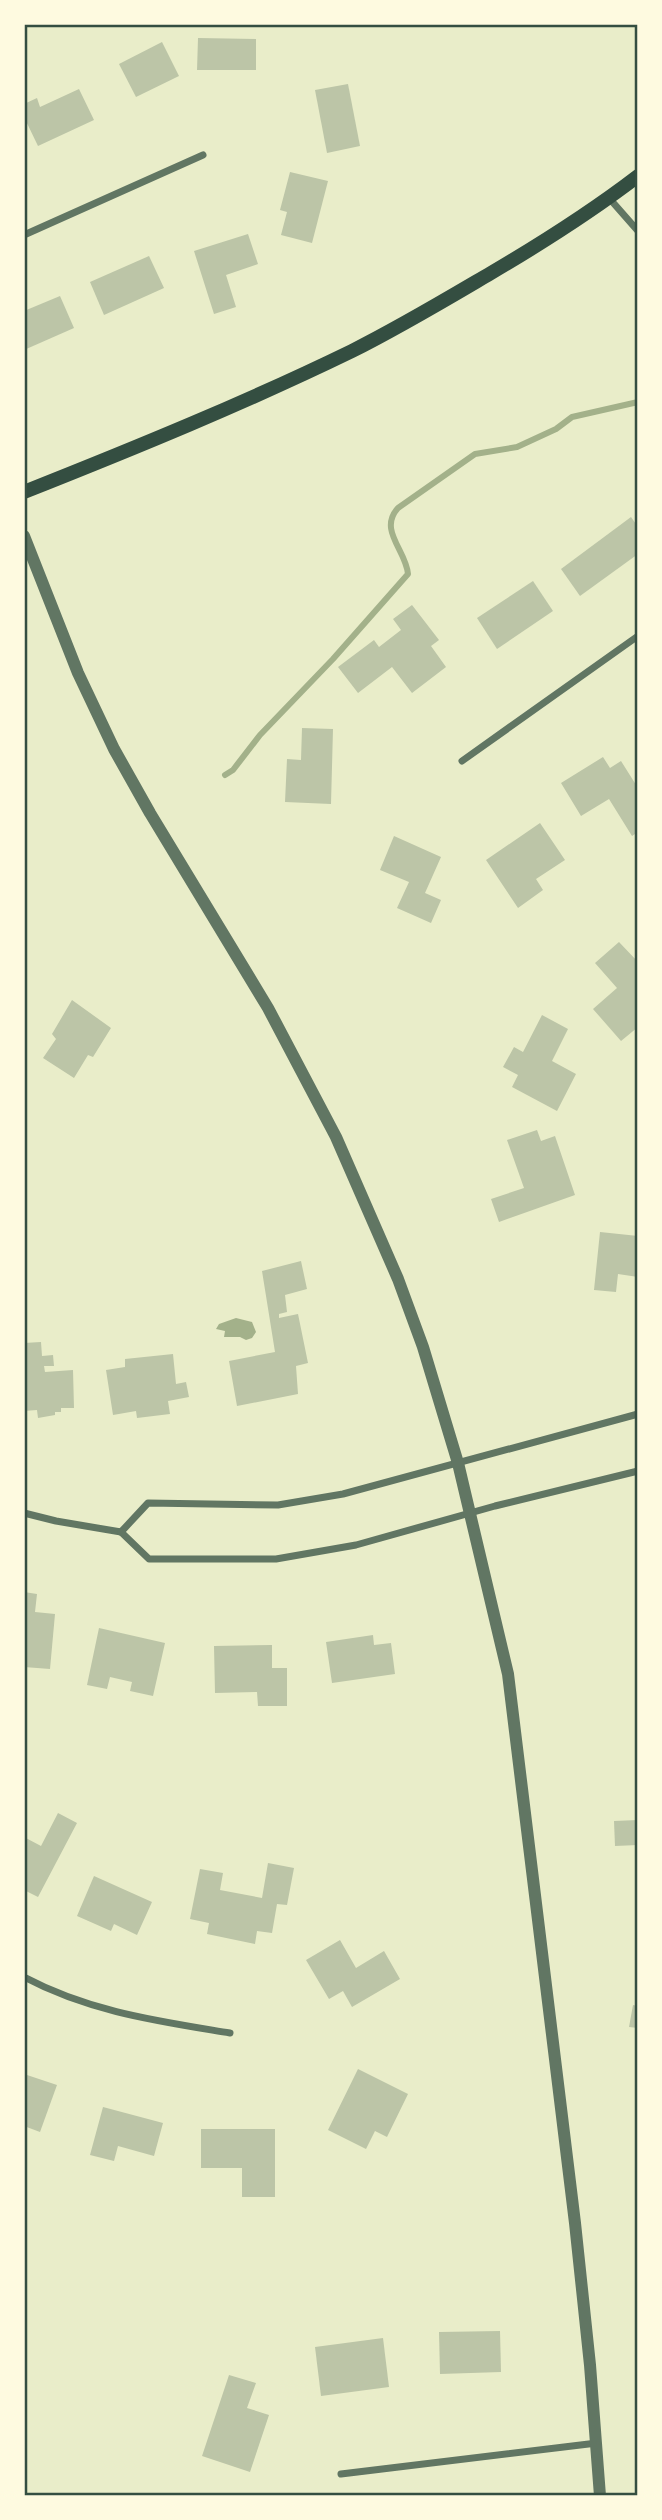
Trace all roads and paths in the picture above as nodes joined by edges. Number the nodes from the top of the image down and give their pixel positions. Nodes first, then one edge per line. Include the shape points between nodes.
1 (203, 155) dead end
2 (638, 176) edge
3 (609, 198) junction
4 (638, 231) edge
5 (24, 235) edge
6 (24, 492) edge
7 (24, 536) edge
8 (638, 636) edge
9 (462, 761) dead end
10 (638, 1414) edge
11 (458, 1463) junction
12 (638, 1471) edge
13 (24, 1513) edge
14 (470, 1514) junction
15 (121, 1532) junction
16 (24, 1977) edge
17 (230, 2033) dead end
18 (597, 2443) junction
19 (341, 2474) dead end
20 (600, 2496) edge

1 - 5 street
2 - 3 main road
3 - 4 street
3 - 6 main road via 535,247 353,351 223,411
7 - 11 street via 78,673 114,749 268,1007 336,1138 384,1243
8 - 9 street
10 - 11 street
11 - 14 street
11 - 15 street via 343,1494 278,1505 148,1503
12 - 14 street
13 - 15 street
14 - 15 street via 356,1545 276,1559 149,1559
14 - 18 street via 508,1674 521,1769
16 - 17 street via 91,2006
18 - 19 street
18 - 20 street

